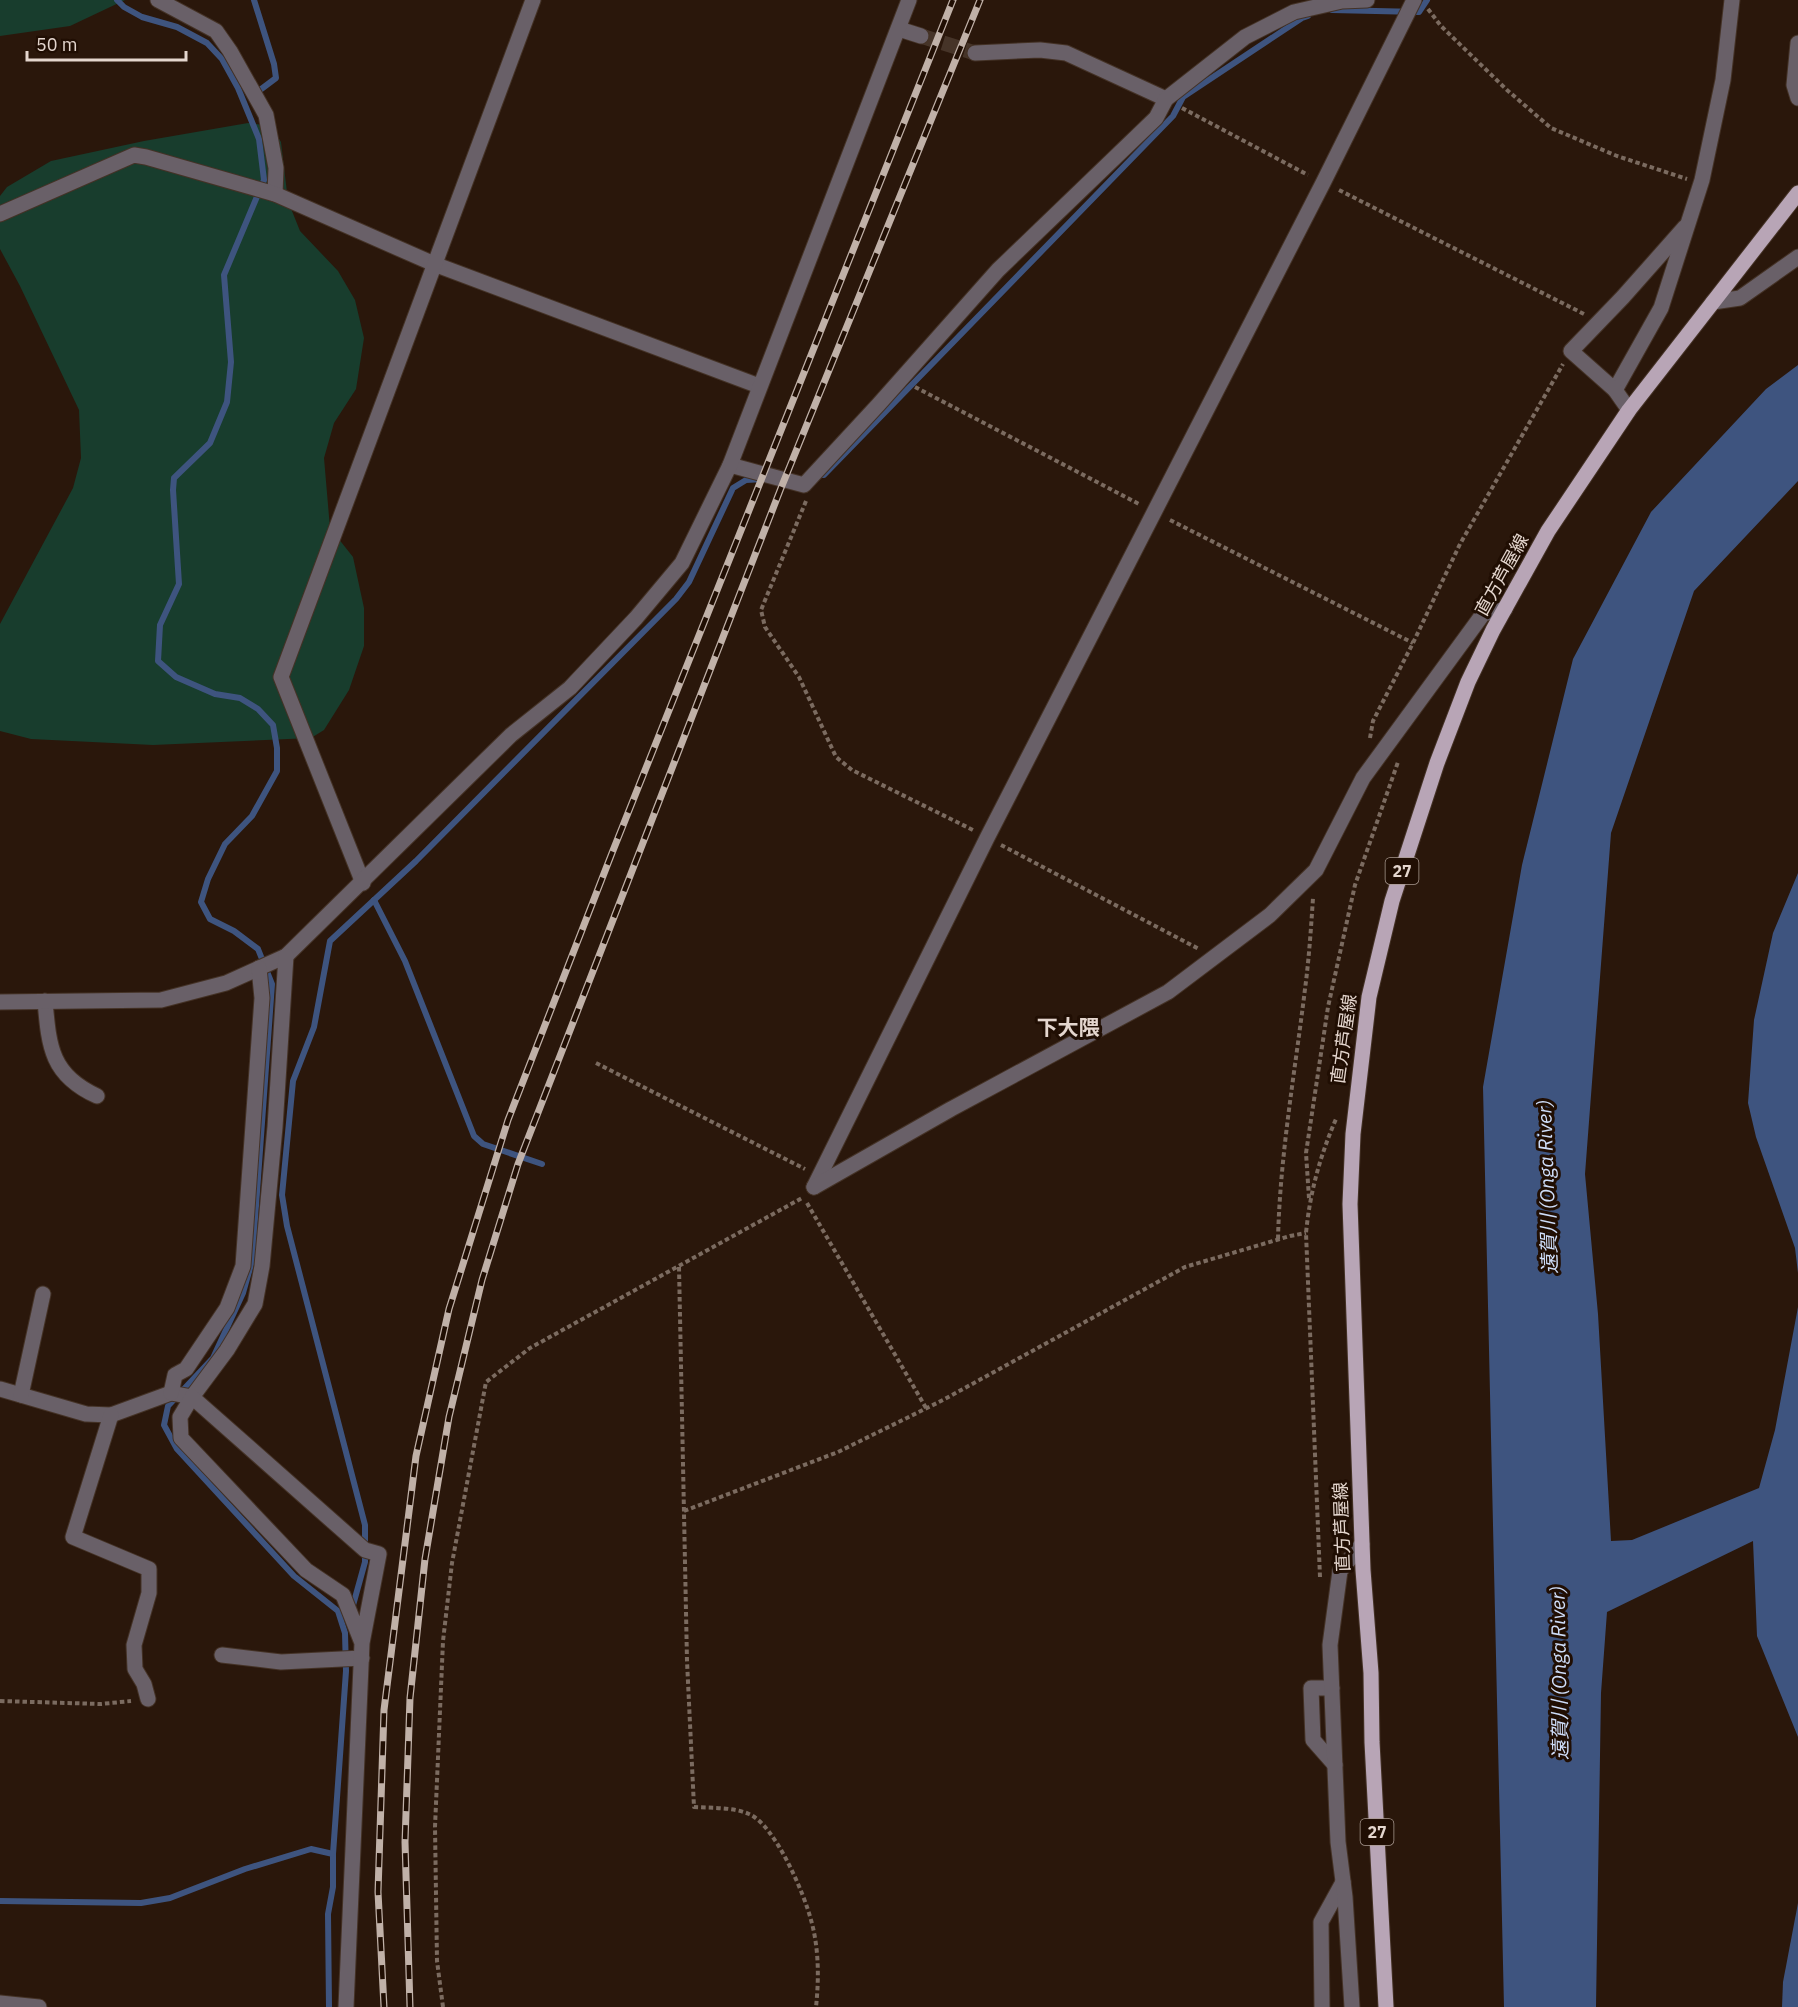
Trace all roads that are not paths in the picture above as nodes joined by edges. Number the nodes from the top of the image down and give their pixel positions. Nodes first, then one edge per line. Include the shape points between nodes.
1 (158, 0) edge
2 (533, 0) edge
3 (909, 0) edge
4 (1367, 0) edge
5 (1414, 0) edge
6 (1732, 0) edge
7 (899, 29) junction
8 (921, 36) tunnel mouth
9 (1798, 43) edge
10 (975, 53) tunnel mouth
11 (1798, 98) edge
12 (1166, 99) junction
13 (1798, 193) edge
14 (275, 194) junction
15 (0, 214) edge
16 (1689, 222) junction
17 (1798, 257) edge
18 (434, 264) junction
19 (1713, 302) junction
20 (759, 386) junction
21 (1615, 390) junction
22 (1629, 410) junction
23 (730, 465) junction
24 (1505, 609) junction
25 (363, 883) junction
26 (286, 956) junction
27 (259, 968) junction
28 (45, 1001) junction
29 (0, 1002) edge
30 (97, 1096) dead end
31 (249, 1179) junction
32 (270, 1181) junction
33 (42, 1294) dead end
34 (0, 1389) edge
35 (171, 1393) junction
36 (21, 1395) junction
37 (192, 1396) junction
38 (111, 1415) junction
39 (1362, 1544) junction
40 (362, 1650) junction
41 (222, 1655) dead end
42 (1332, 1688) junction
43 (148, 1700) road end
44 (1335, 1765) junction
45 (1343, 1882) junction
46 (0, 2003) edge
47 (39, 2007) edge
48 (346, 2007) edge
49 (1322, 2007) edge
50 (1352, 2007) edge
51 (1386, 2007) edge

1 - 14 street via 216,31 230,51 266,114 276,168
2 - 18 street
3 - 7 street
4 - 12 street via 1342,1 1294,12 1245,37
5 - 24 street via 812,1187 1168,992 1270,915 1316,870 1363,778 1483,614
6 - 16 street via 1723,80
7 - 8 street
7 - 20 street
9 - 11 street via 1794,85
10 - 12 street via 1066,53
12 - 23 street via 1156,118 998,270 804,485
13 - 19 main road, 直方芦屋線 / 27
14 - 15 street via 134,156
14 - 18 street
16 - 21 street via 1661,308
16 - 21 street via 1571,351
17 - 19 street via 1740,297
18 - 20 street
18 - 25 street via 281,678
19 - 22 main road, 直方芦屋線 / 27
20 - 23 street
21 - 22 street
22 - 24 main road, 直方芦屋線 / 27 via 1548,531
23 - 25 street via 682,563 636,618 570,688 511,735
24 - 39 main road, 直方芦屋線 / 27 via 1464,692 1437,764 1392,901 1369,997 1356,1100 1350,1204
25 - 26 street
26 - 27 street
26 - 32 street
27 - 28 street via 226,983 161,1000
27 - 31 street via 262,998
28 - 29 street
28 - 30 street via 55,1060 78,1085
31 - 32 street
31 - 35 street via 243,1266 227,1308 186,1369 175,1375
32 - 37 street via 255,1304
33 - 36 street
34 - 36 street
35 - 37 street
35 - 38 street
36 - 38 street via 86,1414
37 - 40 street via 180,1417 180,1438 306,1570 343,1595
37 - 40 street via 365,1550 379,1554
38 - 43 street via 74,1537 149,1569 149,1593 134,1645 135,1669
39 - 42 street via 1340,1571 1330,1645
39 - 51 main road, 直方芦屋線 / 27
40 - 41 street via 281,1662
40 - 48 street
42 - 44 street
42 - 44 street via 1311,1688 1313,1740
44 - 45 street
45 - 49 street via 1321,1923
45 - 50 street
46 - 47 street

